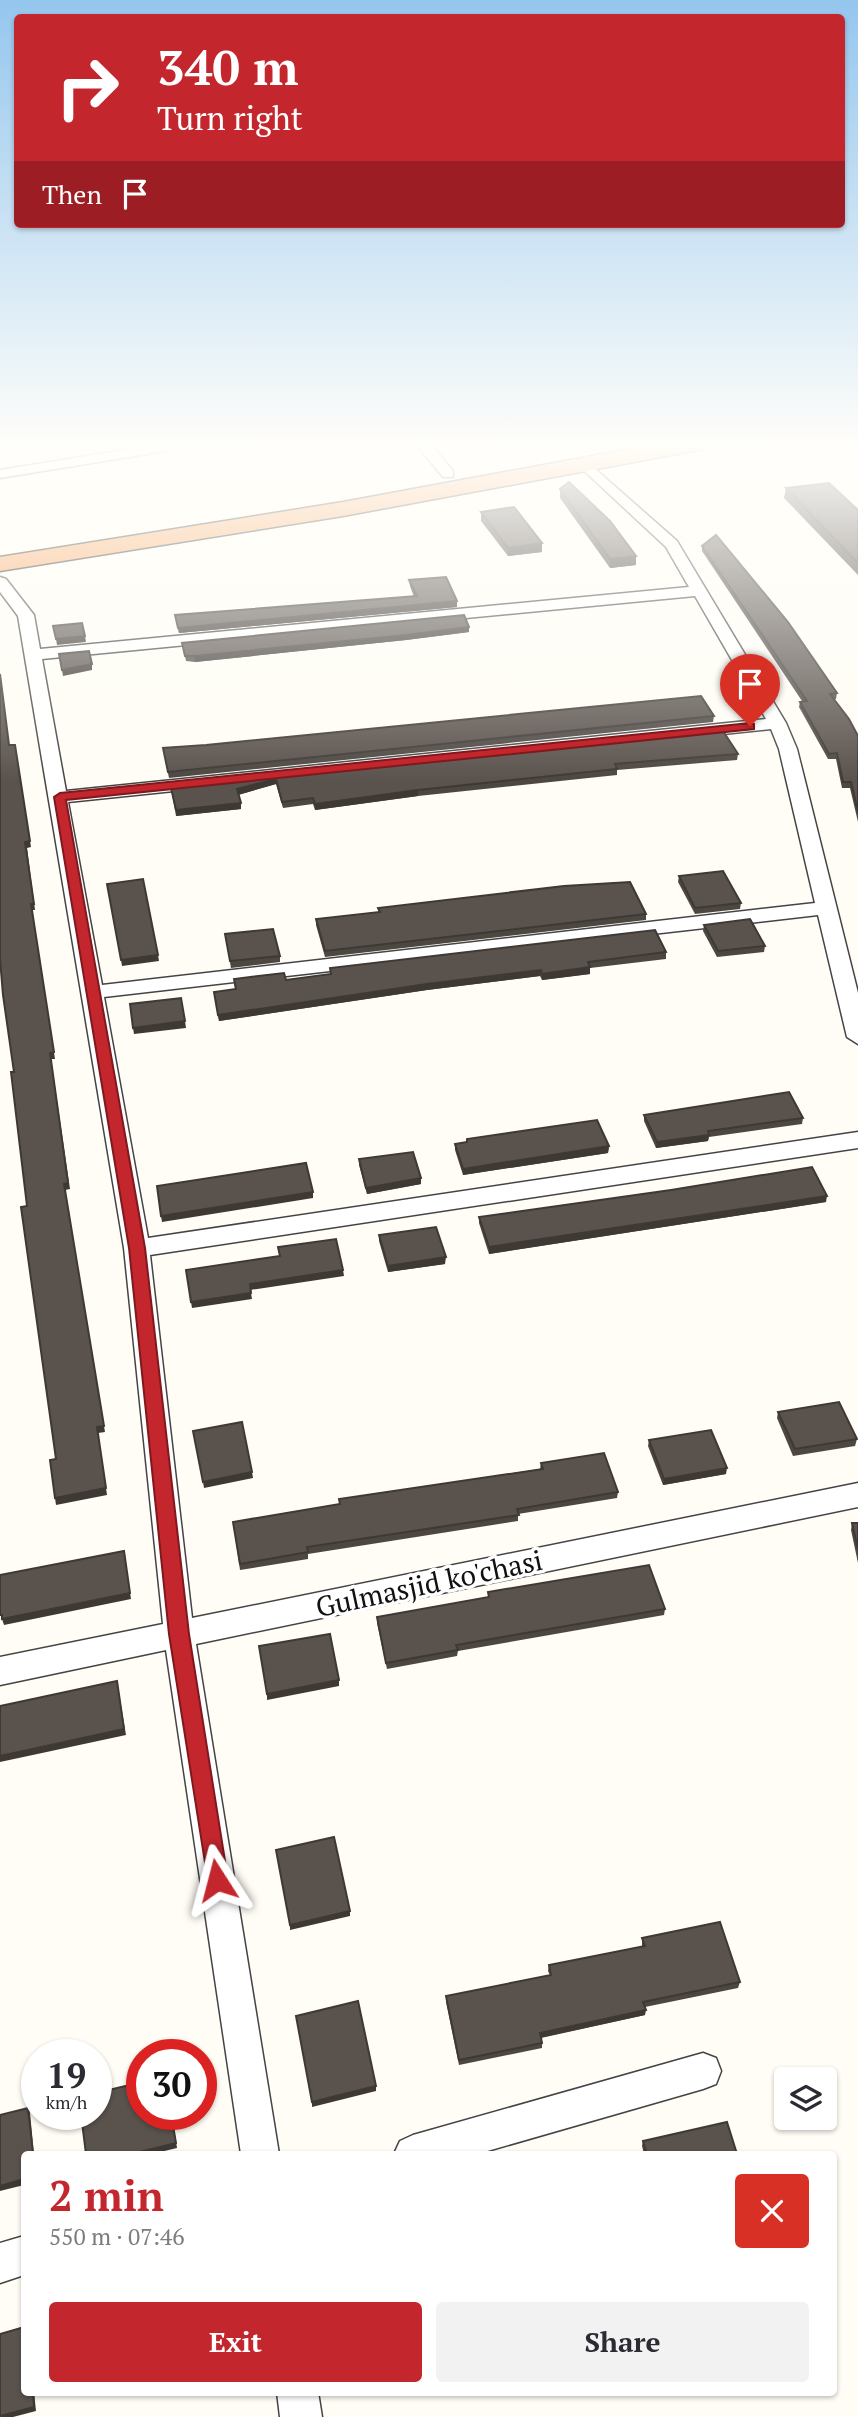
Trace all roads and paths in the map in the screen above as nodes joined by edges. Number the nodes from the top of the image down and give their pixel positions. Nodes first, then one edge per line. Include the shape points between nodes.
1 (57, 555) edge
2 (677, 555) edge
3 (0, 564) edge
4 (0, 582) edge
5 (699, 591) junction
6 (34, 655) junction
7 (777, 723) junction
8 (60, 797) junction
9 (826, 908) junction
10 (93, 992) junction
11 (858, 1037) edge
12 (858, 1140) edge
13 (137, 1248) junction
14 (858, 1495) edge
15 (179, 1634) junction
16 (0, 1671) edge
17 (704, 2071) dead end
18 (260, 2151) edge
19 (424, 2151) edge
20 (21, 2257) edge
21 (0, 2263) edge
22 (298, 2396) edge
23 (301, 2417) edge

1 - 3 highway
2 - 5 street
4 - 6 street via 26,615
5 - 6 street
5 - 7 street
6 - 8 street
7 - 8 street
7 - 9 street via 788,749
8 - 10 street
9 - 10 street
9 - 11 street
10 - 13 street
12 - 13 street
13 - 15 street
14 - 15 street, Gulmasjid ko'chasi
15 - 16 street, Gulmasjid ko'chasi
15 - 18 street
17 - 19 street
20 - 21 street
22 - 23 street

